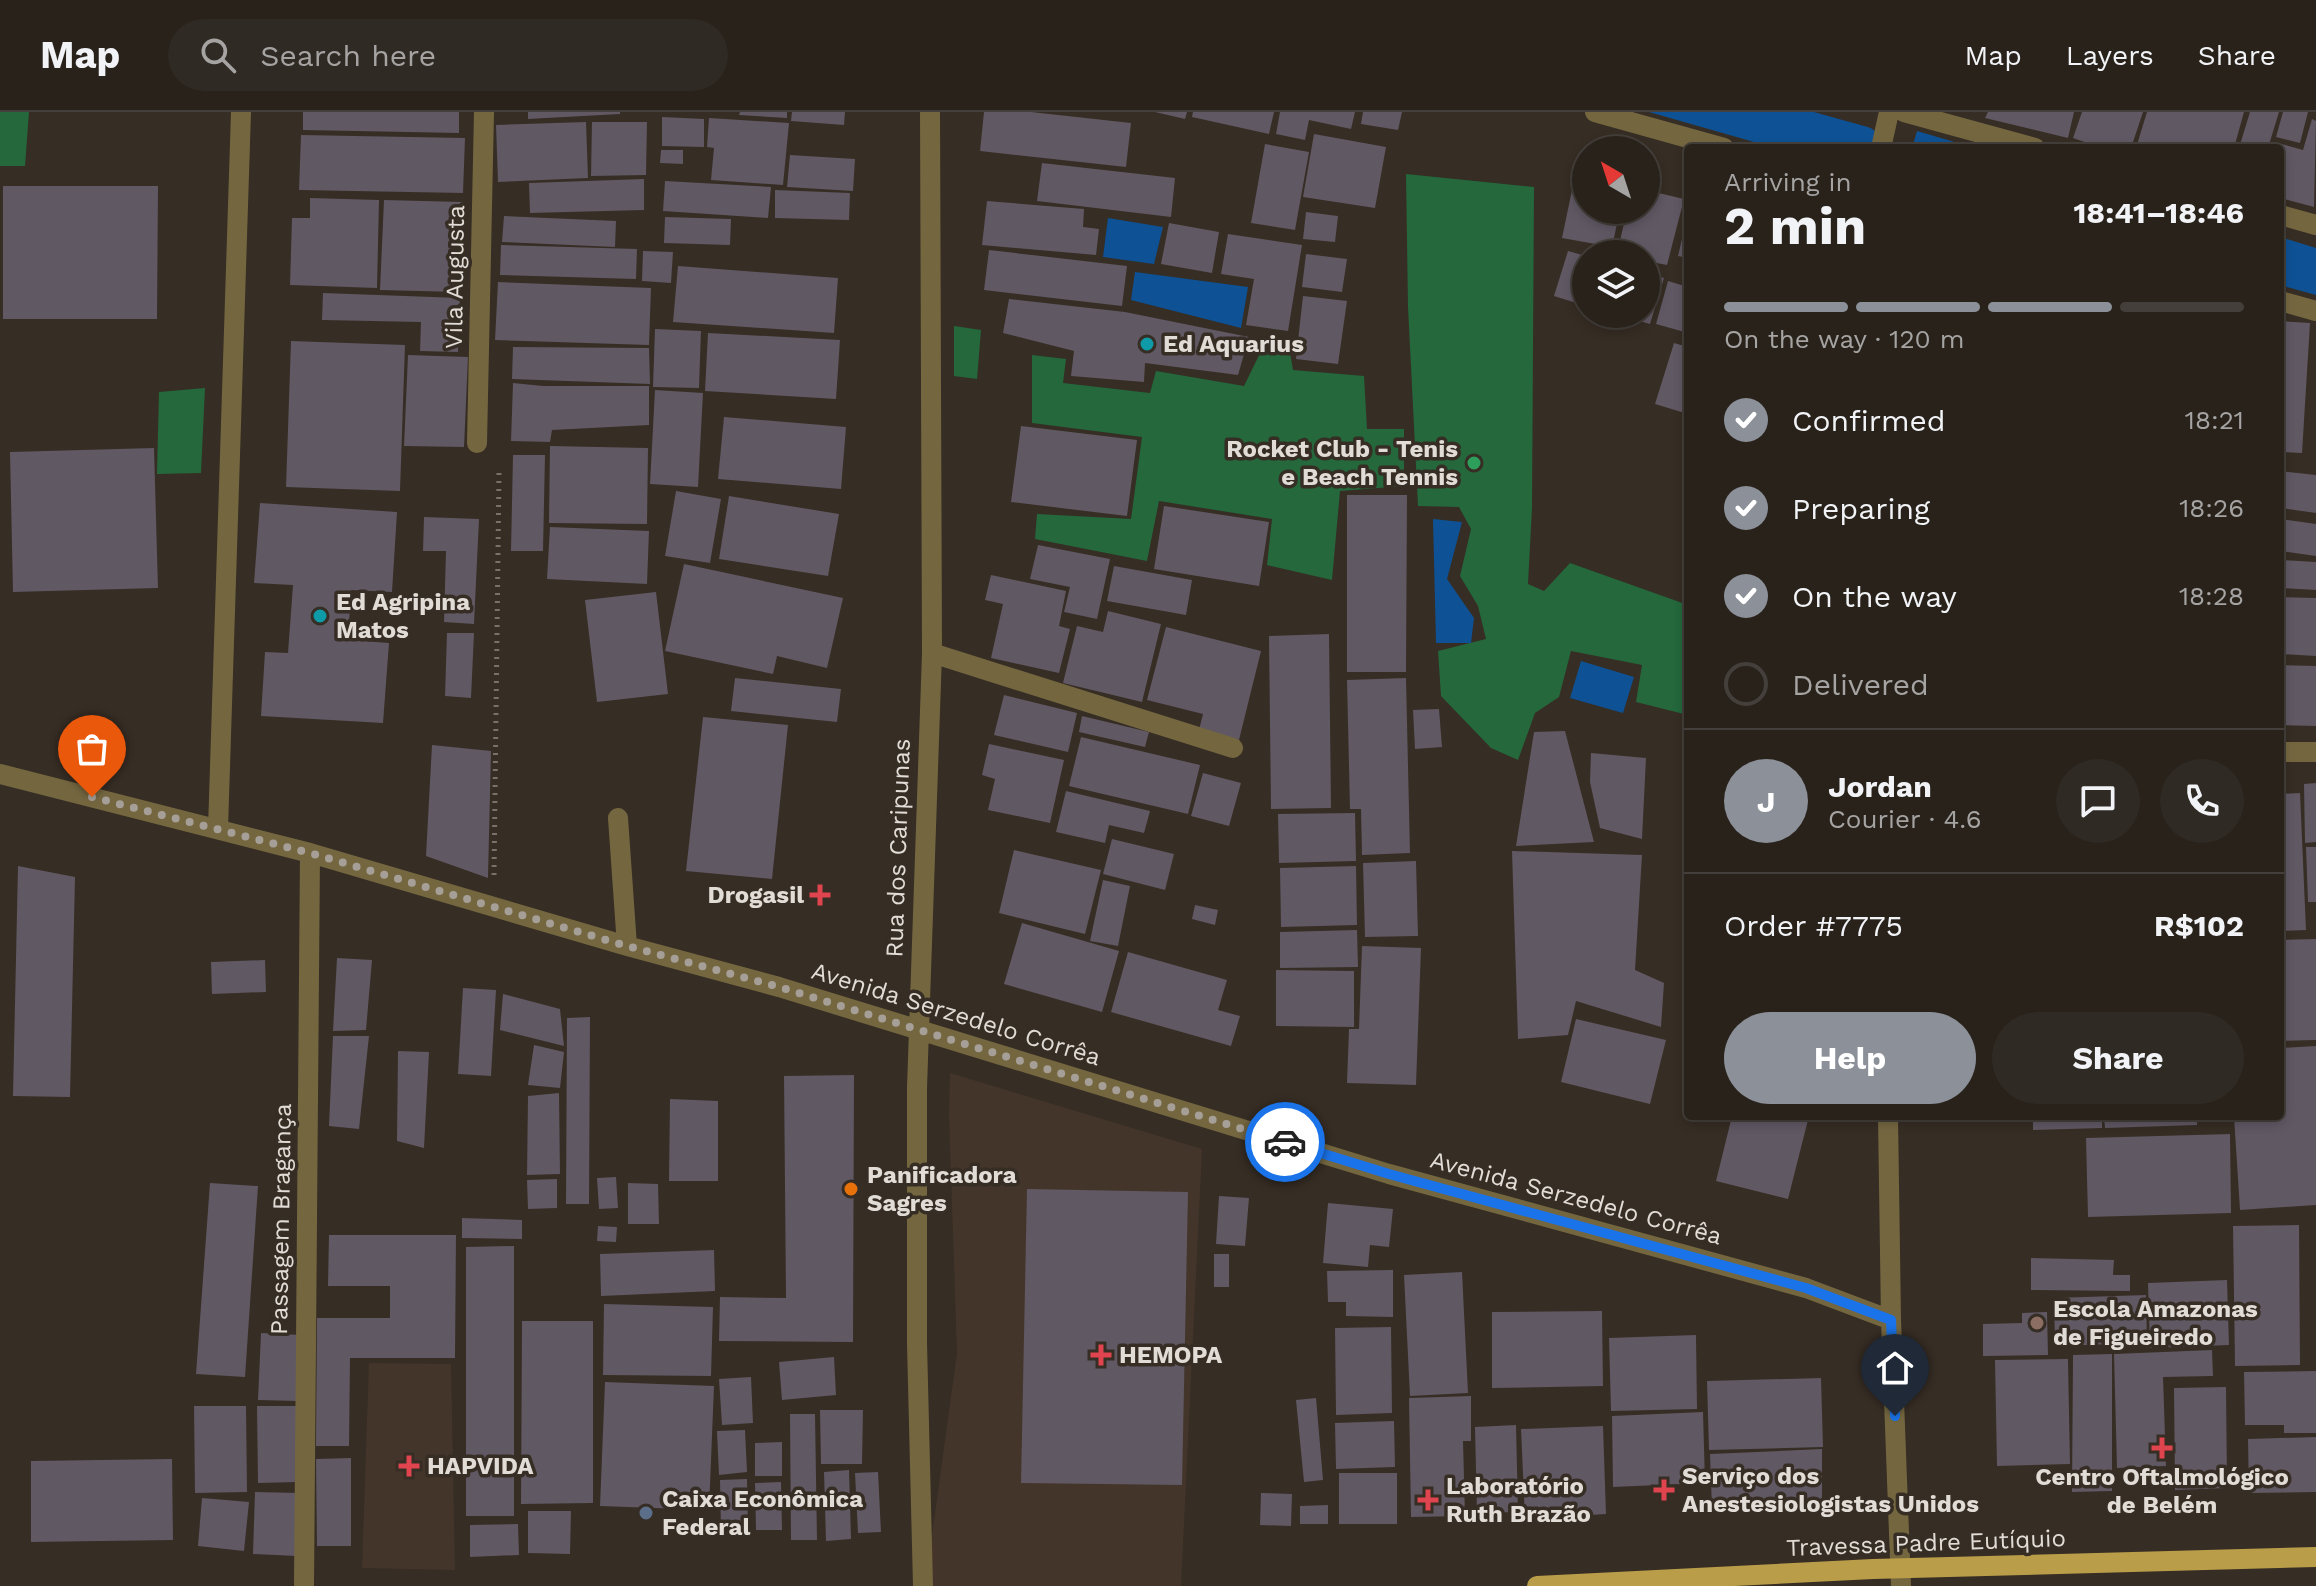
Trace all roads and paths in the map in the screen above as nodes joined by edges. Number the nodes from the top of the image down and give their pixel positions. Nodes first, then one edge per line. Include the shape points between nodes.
1 (241, 112) edge
2 (484, 112) edge
3 (930, 112) edge
4 (1595, 112) edge
5 (1889, 112) edge
6 (1904, 112) edge
7 (1710, 144) edge
8 (1882, 144) edge
9 (2020, 144) edge
10 (2284, 216) edge
11 (2316, 225) edge
12 (2284, 302) edge
13 (2316, 311) edge
14 (477, 443) dead end
15 (499, 472) dead end
16 (932, 653) junction
17 (1233, 748) dead end
18 (2284, 752) edge
19 (2316, 752) edge
20 (0, 774) edge
21 (618, 818) dead end
22 (218, 829) junction
23 (310, 853) junction
24 (493, 908) junction
25 (627, 946) junction
26 (918, 1030) junction
27 (1888, 1120) edge
28 (1891, 1320) junction
29 (2316, 1557) edge
30 (1901, 1578) edge
31 (304, 1586) edge
32 (923, 1586) edge
33 (1537, 1586) edge

1 - 22 street
2 - 14 street, Vila Augusta
3 - 16 street, Rua dos Caripunas
4 - 7 street
5 - 8 street
6 - 9 street
10 - 11 street
12 - 13 street
15 - 24 path
16 - 17 street
16 - 26 street, Rua dos Caripunas
18 - 19 street
20 - 22 street, Avenida Serzedelo Corrêa
21 - 25 street
22 - 23 street, Avenida Serzedelo Corrêa
23 - 24 street, Avenida Serzedelo Corrêa
23 - 31 street, Passagem Bragança
24 - 25 street, Avenida Serzedelo Corrêa
25 - 26 street, Avenida Serzedelo Corrêa
26 - 28 street, Avenida Serzedelo Corrêa via 1389,1174 1806,1288
26 - 32 street, Rua dos Caripunas
27 - 28 street
28 - 30 street
29 - 30 main road, Travessa Padre Eutíquio
30 - 33 main road, Travessa Padre Eutíquio via 1873,1569

